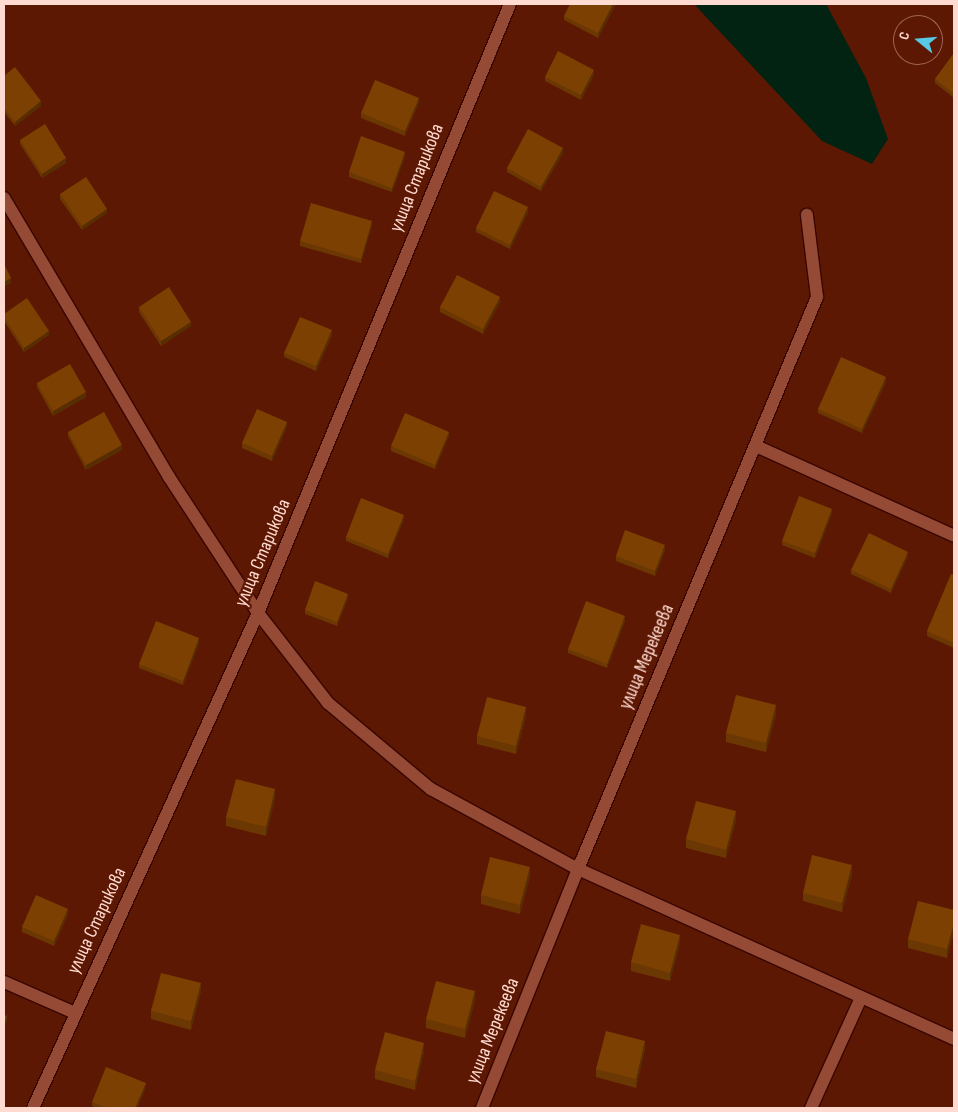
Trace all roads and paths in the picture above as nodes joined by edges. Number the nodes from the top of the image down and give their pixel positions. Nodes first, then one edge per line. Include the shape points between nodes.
1 (510, 4) edge
2 (4, 198) edge
3 (807, 215) dead end
4 (756, 446) junction
5 (954, 536) edge
6 (258, 613) junction
7 (578, 869) junction
8 (4, 982) edge
9 (861, 998) junction
10 (75, 1013) junction
11 (954, 1039) edge
12 (33, 1108) edge
13 (482, 1108) edge
14 (811, 1108) edge

1 - 6 street, улица Старикова
2 - 6 street via 170,476
3 - 4 street, улица Мерекеева via 817,297
4 - 5 street
4 - 7 street, улица Мерекеева
6 - 7 street via 328,703 431,789
6 - 10 street, улица Старикова
7 - 9 street
7 - 13 street, улица Мерекеева
8 - 10 street
9 - 11 street
9 - 14 street
10 - 12 street, улица Старикова

